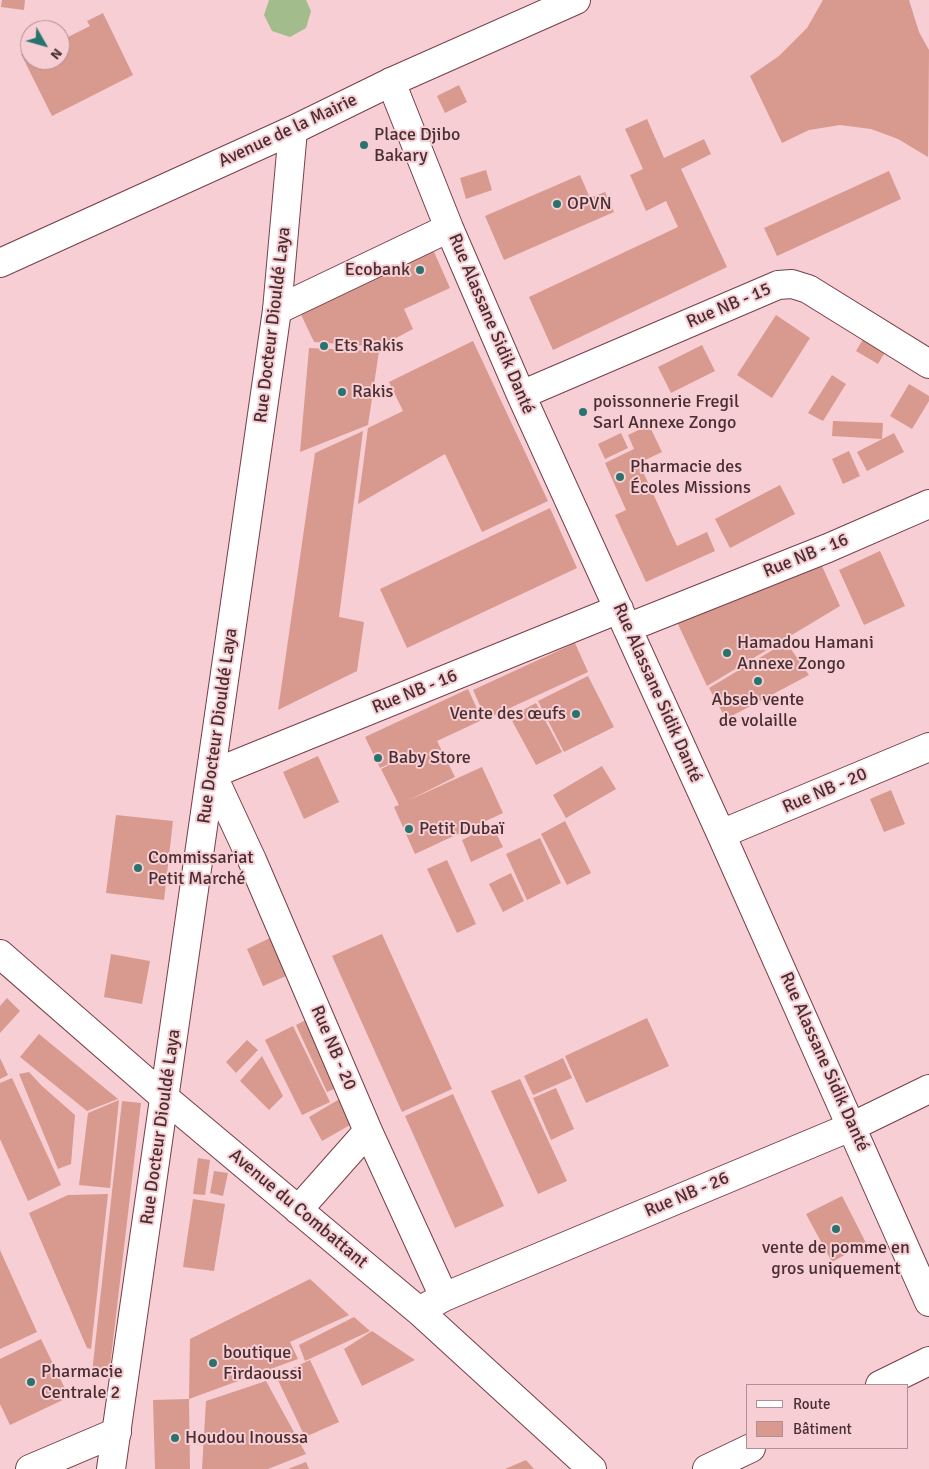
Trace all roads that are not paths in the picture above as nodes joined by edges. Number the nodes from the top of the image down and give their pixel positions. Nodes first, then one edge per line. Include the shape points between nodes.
1 (565, 3) edge
2 (391, 82) junction
3 (293, 130) junction
4 (449, 228) junction
5 (0, 263) edge
6 (277, 310) junction
7 (929, 364) edge
8 (521, 395) junction
9 (929, 504) edge
10 (623, 618) junction
11 (929, 747) edge
12 (212, 774) junction
13 (721, 834) junction
14 (0, 954) edge
15 (929, 1089) edge
16 (165, 1098) junction
17 (853, 1126) junction
18 (368, 1131) junction
19 (298, 1210) junction
20 (444, 1297) junction
21 (929, 1302) edge
22 (419, 1311) junction
23 (929, 1361) edge
24 (882, 1384) edge
25 (117, 1432) junction
26 (748, 1449) edge
27 (30, 1469) edge
28 (111, 1469) edge
29 (592, 1469) edge
30 (707, 1469) edge

1 - 2 street, Avenue de la Mairie
2 - 3 street, Avenue de la Mairie
2 - 4 street, Rue Alassane Sidik Danté
3 - 5 street, Avenue de la Mairie
3 - 6 street, Rue Docteur Diouldé Laya
4 - 6 street
4 - 8 street, Rue Alassane Sidik Danté
6 - 12 street, Rue Docteur Diouldé Laya
7 - 8 street, Rue NB - 15 via 808,289 792,284 778,285
8 - 10 street, Rue Alassane Sidik Danté
9 - 10 street, Rue NB - 16 via 828,548
10 - 12 street, Rue NB - 16
10 - 13 street, Rue Alassane Sidik Danté
11 - 13 street, Rue NB - 20
12 - 16 street, Rue Docteur Diouldé Laya
12 - 18 street, Rue NB - 20
13 - 17 street, Rue Alassane Sidik Danté
14 - 16 street, Avenue du Combattant
15 - 17 street, Rue NB - 26
16 - 19 street, Avenue du Combattant
16 - 25 street, Rue Docteur Diouldé Laya
17 - 20 street, Rue NB - 26
17 - 21 street, Rue Alassane Sidik Danté
18 - 19 street
18 - 20 street, Rue NB - 20
19 - 22 street, Avenue du Combattant
20 - 22 street
22 - 29 street, Avenue du Combattant
23 - 24 street
25 - 27 street
25 - 28 street, Rue Docteur Diouldé Laya
26 - 30 street

